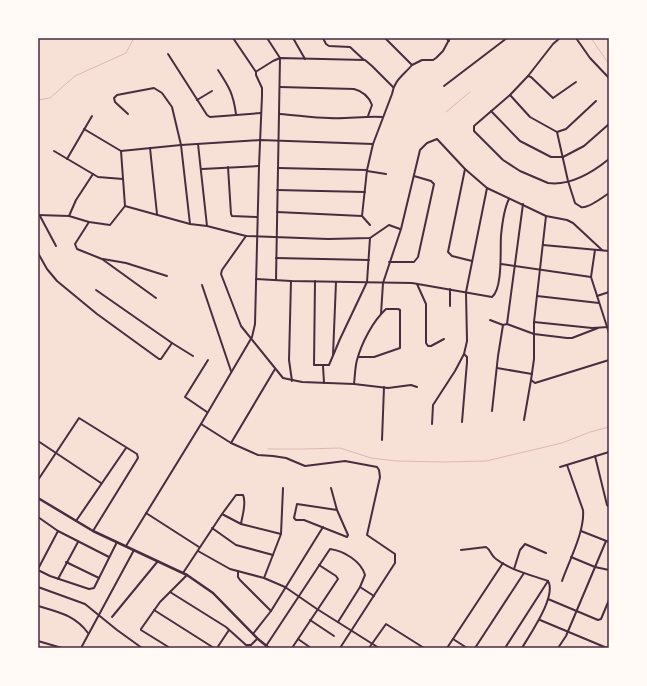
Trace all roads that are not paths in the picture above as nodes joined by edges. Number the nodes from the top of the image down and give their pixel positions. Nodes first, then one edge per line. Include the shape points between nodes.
1 (233, 38) edge
2 (267, 38) edge
3 (293, 38) edge
4 (323, 38) edge
5 (385, 38) edge
6 (446, 38) edge
7 (507, 38) edge
8 (560, 38) edge
9 (576, 38) edge
10 (450, 39) edge
11 (168, 54) dead end
12 (280, 58) junction
13 (305, 59) junction
14 (365, 60) junction
15 (412, 65) junction
16 (218, 70) dead end
17 (256, 72) junction
18 (528, 76) junction
19 (609, 78) edge
20 (576, 82) dead end
21 (444, 86) dead end
22 (280, 87) junction
23 (393, 88) junction
24 (212, 91) dead end
25 (510, 95) junction
26 (197, 100) junction
27 (596, 101) dead end
28 (491, 112) junction
29 (261, 113) junction
30 (128, 114) dead end
31 (236, 114) junction
32 (280, 114) junction
33 (92, 116) dead end
34 (368, 116) junction
35 (382, 117) junction
36 (609, 124) edge
37 (84, 129) junction
38 (557, 132) junction
39 (260, 140) junction
40 (279, 140) junction
41 (198, 144) junction
42 (373, 144) junction
43 (181, 145) junction
44 (150, 148) junction
45 (54, 151) dead end
46 (121, 151) junction
47 (563, 157) junction
48 (67, 159) junction
49 (609, 159) edge
50 (259, 166) junction
51 (228, 167) junction
52 (278, 168) junction
53 (202, 169) junction
54 (465, 169) junction
55 (367, 170) junction
56 (93, 174) junction
57 (386, 174) dead end
58 (414, 176) junction
59 (123, 179) junction
60 (568, 181) junction
61 (487, 188) junction
62 (277, 190) junction
63 (365, 192) junction
64 (609, 193) edge
65 (509, 199) junction
66 (523, 204) junction
67 (124, 206) junction
68 (277, 212) junction
69 (157, 214) junction
70 (39, 215) edge
71 (69, 216) junction
72 (362, 216) junction
73 (546, 216) junction
74 (257, 217) junction
75 (89, 222) junction
76 (190, 224) junction
77 (370, 225) dead end
78 (207, 226) junction
79 (401, 229) junction
80 (257, 235) junction
81 (246, 236) junction
82 (276, 237) junction
83 (370, 238) junction
84 (543, 245) junction
85 (56, 246) dead end
86 (595, 250) junction
87 (602, 250) junction
88 (609, 251) edge
89 (38, 253) edge
90 (102, 258) junction
91 (276, 258) junction
92 (369, 260) junction
93 (472, 261) junction
94 (389, 262) junction
95 (501, 264) junction
96 (515, 266) junction
97 (540, 270) junction
98 (167, 276) dead end
99 (591, 277) junction
100 (256, 279) junction
101 (276, 280) junction
102 (291, 281) junction
103 (315, 281) junction
104 (336, 282) junction
105 (367, 282) junction
106 (383, 283) junction
107 (417, 284) junction
108 (202, 285) dead end
109 (450, 289) junction
110 (96, 290) dead end
111 (466, 292) junction
112 (609, 292) edge
113 (537, 296) junction
114 (597, 296) junction
115 (156, 298) dead end
116 (599, 303) junction
117 (450, 306) dead end
118 (381, 314) junction
119 (490, 320) dead end
120 (534, 322) junction
121 (507, 324) junction
122 (503, 325) junction
123 (608, 327) edge
124 (598, 328) junction
125 (609, 333) edge
126 (534, 334) junction
127 (252, 338) junction
128 (444, 339) dead end
129 (172, 344) junction
130 (464, 354) junction
131 (193, 356) dead end
132 (358, 357) junction
133 (333, 358) junction
134 (208, 360) dead end
135 (609, 360) edge
136 (323, 366) junction
137 (497, 368) junction
138 (275, 369) junction
139 (231, 371) junction
140 (532, 374) junction
141 (530, 380) junction
142 (292, 381) junction
143 (324, 383) junction
144 (354, 384) junction
145 (384, 387) junction
146 (417, 387) dead end
147 (492, 411) dead end
148 (208, 412) junction
149 (524, 420) dead end
150 (462, 422) dead end
151 (201, 424) junction
152 (432, 424) dead end
153 (382, 440) dead end
154 (38, 441) edge
155 (231, 443) junction
156 (126, 448) junction
157 (55, 452) junction
158 (609, 452) edge
159 (595, 456) junction
160 (566, 465) junction
161 (560, 467) dead end
162 (38, 480) edge
163 (101, 482) junction
164 (283, 488) dead end
165 (331, 488) dead end
166 (38, 498) edge
167 (609, 507) edge
168 (337, 510) junction
169 (146, 513) junction
170 (222, 514) junction
171 (39, 518) edge
172 (76, 521) junction
173 (38, 522) edge
174 (241, 524) junction
175 (324, 527) junction
176 (212, 528) junction
177 (58, 531) junction
178 (93, 531) junction
179 (581, 531) junction
180 (281, 534) junction
181 (78, 542) junction
182 (117, 542) junction
183 (607, 542) edge
184 (126, 546) junction
185 (199, 547) junction
186 (134, 549) junction
187 (462, 550) dead end
188 (198, 551) junction
189 (546, 552) dead end
190 (273, 555) junction
191 (109, 557) junction
192 (570, 557) junction
193 (158, 561) junction
194 (66, 562) junction
195 (503, 563) junction
196 (319, 565) junction
197 (595, 567) junction
198 (38, 569) edge
199 (514, 569) junction
200 (609, 570) edge
201 (238, 571) junction
202 (182, 573) junction
203 (524, 573) junction
204 (188, 575) junction
205 (99, 578) junction
206 (264, 578) junction
207 (58, 579) junction
208 (548, 581) junction
209 (562, 581) dead end
210 (38, 586) edge
211 (285, 587) junction
212 (360, 587) junction
213 (170, 592) junction
214 (298, 596) junction
215 (374, 596) junction
216 (548, 599) junction
217 (609, 600) edge
218 (38, 606) edge
219 (317, 609) junction
220 (154, 610) junction
221 (271, 611) junction
222 (577, 611) junction
223 (98, 615) junction
224 (112, 617) dead end
225 (310, 620) junction
226 (540, 620) junction
227 (338, 622) junction
228 (230, 630) junction
229 (352, 631) junction
230 (568, 631) junction
231 (88, 633) junction
232 (253, 634) junction
233 (334, 636) dead end
234 (258, 638) junction
235 (298, 639) junction
236 (453, 639) junction
237 (38, 641) edge
238 (372, 643) junction
239 (268, 647) edge
240 (62, 648) edge
241 (81, 648) edge
242 (142, 648) edge
243 (170, 648) edge
244 (216, 648) edge
245 (292, 648) edge
246 (311, 648) edge
247 (340, 648) edge
248 (369, 648) edge
249 (379, 648) edge
250 (424, 648) edge
251 (447, 648) edge
252 (467, 648) edge
253 (476, 648) edge
254 (505, 648) edge
255 (522, 648) edge
256 (558, 648) edge
257 (607, 648) edge

1 - 17 street
2 - 12 street
3 - 13 street
4 - 14 street via 329,46 350,47
5 - 15 street
6 - 10 street
7 - 21 street
8 - 18 street
9 - 19 street
10 - 15 street via 436,58
11 - 26 street
12 - 13 street
12 - 17 street
12 - 22 street
13 - 14 street
14 - 23 street
15 - 23 street via 398,78
16 - 31 street via 230,89
17 - 29 street via 262,88
18 - 20 street via 553,98
18 - 25 street
22 - 32 street
22 - 34 street via 354,89 370,100 372,105
23 - 35 street
24 - 26 street
25 - 28 street
25 - 38 street via 530,117
26 - 31 street via 210,116
27 - 38 street via 566,129
28 - 47 street via 520,141 551,157
28 - 60 street via 473,128 503,160 520,171 548,183
29 - 31 street
29 - 39 street
30 - 43 street via 114,98 154,88 159,90 172,107
32 - 34 street via 328,118
32 - 40 street
33 - 37 street
34 - 35 street
35 - 42 street
36 - 47 street via 584,146
37 - 46 street
37 - 48 street
38 - 47 street
39 - 40 street
39 - 41 street
39 - 50 street
40 - 42 street
40 - 52 street
41 - 43 street
41 - 53 street
42 - 55 street
43 - 44 street
43 - 76 street
44 - 46 street
44 - 69 street
45 - 48 street
46 - 59 street
47 - 60 street
48 - 56 street
49 - 60 street via 585,175
50 - 51 street
50 - 74 street
51 - 53 street
51 - 74 street via 232,216
52 - 55 street
52 - 62 street
53 - 78 street
54 - 58 street via 437,139 427,143 420,150
54 - 61 street
54 - 93 street via 448,252 452,256
55 - 57 street
55 - 63 street
56 - 59 street via 101,178
56 - 71 street
58 - 79 street
58 - 94 street via 434,184 418,257 414,262
59 - 67 street
60 - 64 street via 574,201 581,207 596,202
61 - 65 street
61 - 93 street
62 - 63 street
62 - 68 street
63 - 72 street
65 - 66 street
65 - 95 street via 501,235
66 - 73 street
66 - 96 street
67 - 69 street
67 - 75 street via 110,225
68 - 72 street
68 - 82 street
69 - 76 street
70 - 71 street
70 - 85 street
71 - 75 street
72 - 77 street
73 - 84 street
73 - 87 street via 573,223
74 - 80 street
75 - 90 street via 75,247
76 - 78 street
78 - 81 street
79 - 83 street via 389,225
79 - 94 street
80 - 81 street
80 - 82 street
80 - 100 street
81 - 127 street via 221,274 241,326
82 - 83 street
82 - 91 street
83 - 92 street
84 - 86 street
84 - 97 street
86 - 87 street
86 - 99 street
87 - 88 street
89 - 129 street via 57,281 159,359
90 - 98 street
90 - 115 street
91 - 92 street
91 - 101 street
92 - 105 street
93 - 111 street
94 - 106 street
95 - 96 street
95 - 111 street via 496,292 492,297
96 - 97 street
96 - 121 street
97 - 99 street
97 - 113 street
99 - 114 street
100 - 101 street
100 - 127 street via 256,319
101 - 102 street
102 - 103 street
102 - 142 street via 289,360
103 - 104 street
103 - 136 street via 314,365
104 - 105 street
104 - 133 street
105 - 106 street
105 - 133 street
106 - 107 street
106 - 118 street
107 - 109 street
107 - 128 street via 426,304 426,343 431,346
108 - 139 street
109 - 111 street
109 - 117 street
110 - 129 street
111 - 130 street via 467,341
112 - 114 street
113 - 116 street
113 - 120 street
114 - 116 street
116 - 123 street
118 - 132 street
118 - 132 street via 386,309 398,309 401,312 400,348 377,356
119 - 122 street
120 - 124 street
120 - 126 street
121 - 122 street
121 - 126 street
122 - 137 street
123 - 124 street
123 - 125 street
124 - 126 street via 572,338
126 - 140 street
127 - 138 street
127 - 139 street
129 - 131 street
130 - 150 street via 467,362
130 - 152 street via 433,405
132 - 144 street
133 - 136 street via 330,365
134 - 148 street via 185,397
135 - 141 street via 535,383
136 - 143 street
137 - 140 street
137 - 147 street
138 - 142 street via 283,378
138 - 155 street
139 - 148 street
140 - 141 street
141 - 149 street
142 - 143 street
143 - 144 street
144 - 145 street
145 - 146 street
145 - 153 street
148 - 151 street
151 - 155 street
151 - 169 street
154 - 157 street
155 - 215 street via 258,455 286,458 305,466 345,461 377,467 380,476 367,535 392,552 396,561
156 - 157 street via 79,418
156 - 163 street
156 - 178 street via 137,454 138,458
157 - 162 street
157 - 163 street
158 - 159 street
159 - 160 street
159 - 167 street
160 - 161 street
160 - 179 street via 583,510
163 - 172 street
164 - 180 street
165 - 168 street
166 - 172 street
168 - 175 street via 348,537
168 - 175 street via 297,504 295,519
169 - 184 street
169 - 185 street
170 - 174 street
170 - 174 street via 236,495 243,495
170 - 176 street
171 - 173 street
171 - 177 street
172 - 178 street
174 - 180 street
175 - 211 street
176 - 185 street
176 - 190 street via 236,545
177 - 181 street
177 - 198 street
178 - 182 street
179 - 183 street
179 - 192 street
180 - 190 street
181 - 191 street
181 - 194 street
182 - 184 street
182 - 191 street
183 - 197 street
184 - 186 street
185 - 188 street
186 - 193 street
186 - 223 street
187 - 195 street via 486,547
188 - 201 street
188 - 202 street
189 - 199 street via 525,544 520,550
190 - 206 street
191 - 205 street
192 - 197 street
192 - 209 street
193 - 202 street
193 - 224 street
194 - 205 street
194 - 207 street
195 - 199 street
195 - 236 street
196 - 212 street via 330,549 352,558 363,571
196 - 214 street
196 - 219 street via 338,579
197 - 200 street
197 - 222 street
198 - 207 street
199 - 203 street
201 - 206 street
201 - 221 street via 238,578
202 - 204 street
203 - 208 street
203 - 253 street
204 - 213 street
204 - 232 street via 213,593
205 - 207 street via 94,588 90,589
206 - 211 street
208 - 216 street
208 - 254 street
210 - 223 street via 85,604
211 - 214 street
211 - 221 street
212 - 215 street
212 - 227 street
213 - 220 street
213 - 228 street
214 - 219 street
214 - 239 street
215 - 229 street
216 - 222 street
216 - 226 street
217 - 222 street via 600,620
218 - 231 street via 77,620
219 - 225 street
219 - 227 street
220 - 243 street via 141,629
220 - 244 street
221 - 232 street
222 - 230 street
223 - 231 street
223 - 242 street
225 - 233 street
225 - 235 street
226 - 230 street
226 - 255 street
227 - 229 street
228 - 234 street via 246,645 251,645
228 - 244 street
229 - 238 street
229 - 247 street
230 - 256 street
230 - 257 street
231 - 241 street
232 - 234 street
234 - 239 street
235 - 245 street
235 - 246 street
236 - 251 street
236 - 252 street
237 - 240 street
238 - 248 street
238 - 249 street
238 - 250 street via 386,624

